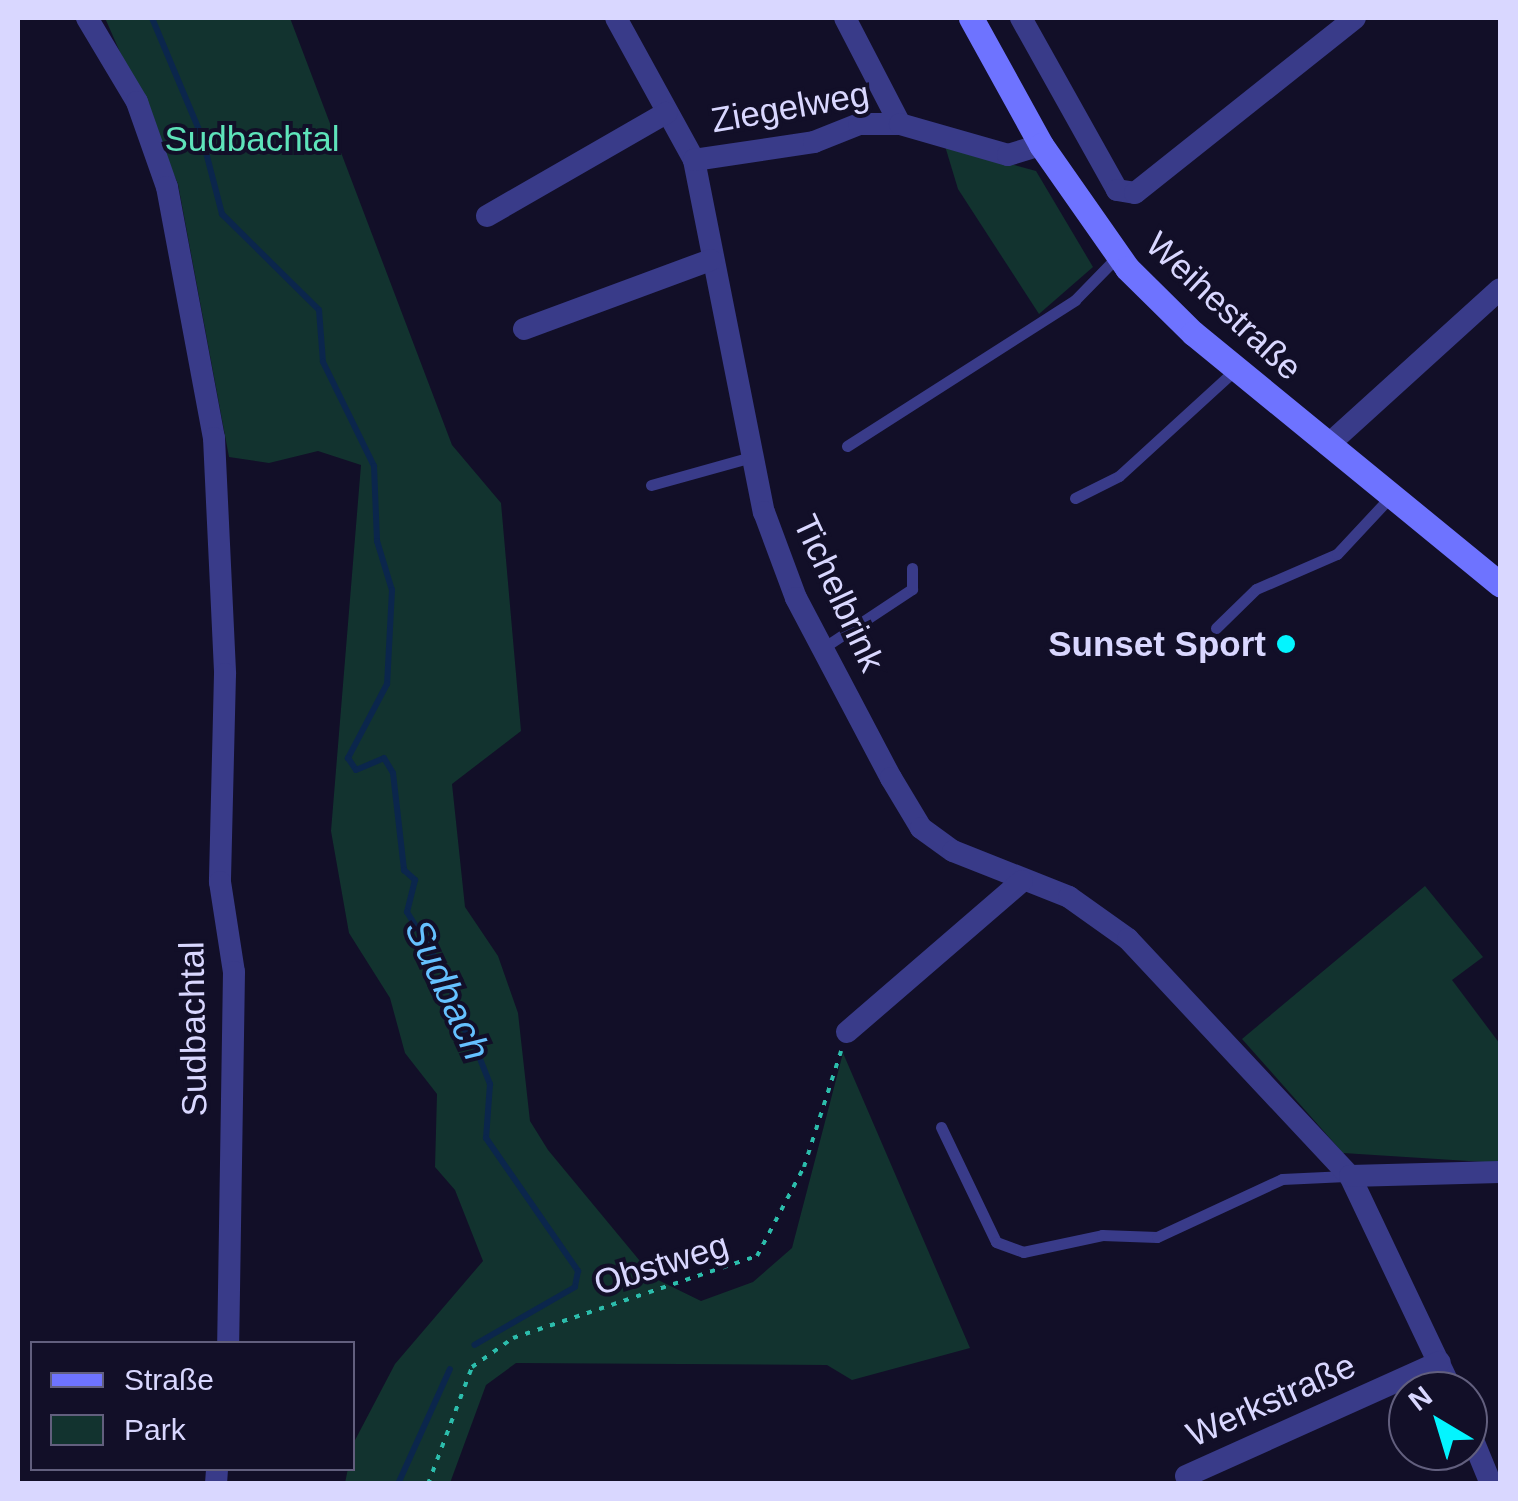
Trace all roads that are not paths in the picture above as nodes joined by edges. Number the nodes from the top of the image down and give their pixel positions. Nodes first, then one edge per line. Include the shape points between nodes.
1 (87, 18) edge
2 (616, 18) edge
3 (845, 18) edge
4 (971, 18) edge
5 (1021, 18) edge
6 (1355, 18) edge
7 (666, 113) junction
8 (900, 124) junction
9 (1042, 145) junction
10 (694, 160) junction
11 (487, 216) dead end
12 (1118, 256) junction
13 (710, 260) junction
14 (1500, 289) edge
15 (524, 330) dead end
16 (1236, 369) junction
17 (1328, 445) junction
18 (847, 446) dead end
19 (748, 458) junction
20 (651, 486) dead end
21 (1391, 496) junction
22 (1075, 498) dead end
23 (912, 568) dead end
24 (1500, 584) edge
25 (1216, 628) dead end
26 (823, 648) junction
27 (1022, 881) junction
28 (846, 1032) road end
29 (941, 1127) dead end
30 (1500, 1172) edge
31 (1350, 1176) junction
32 (228, 1341) edge
33 (1440, 1362) junction
34 (1444, 1371) edge
35 (1179, 1480) edge

1 - 32 street, Sudbachtal via 137,102 167,187 214,438 225,674 220,882 234,972
2 - 7 street, Tichelbrink
3 - 8 street, Ziegelweg
4 - 9 main road, Weihestraße
5 - 6 street via 1117,190 1135,194
7 - 10 street, Tichelbrink
7 - 11 street
8 - 9 street, Ziegelweg via 1008,155
8 - 10 street, Ziegelweg
9 - 12 main road, Weihestraße
10 - 13 street, Tichelbrink
12 - 16 main road, Weihestraße
12 - 18 lane via 1074,300
13 - 15 street
13 - 19 street, Tichelbrink
14 - 17 street
16 - 17 main road, Weihestraße
16 - 22 lane via 1120,476
17 - 21 main road, Weihestraße
19 - 20 lane
19 - 26 street, Tichelbrink
21 - 24 main road, Weihestraße
21 - 25 lane via 1337,554 1256,589
23 - 26 lane via 912,590
26 - 27 street, Tichelbrink via 921,828
27 - 28 street
27 - 31 street, Tichelbrink via 1069,897 1128,939
29 - 31 lane via 996,1242 1023,1252 1102,1234 1157,1237 1282,1178
30 - 31 street
31 - 33 street, Tichelbrink
33 - 34 street, Tichelbrink
33 - 35 street, Werkstraße

